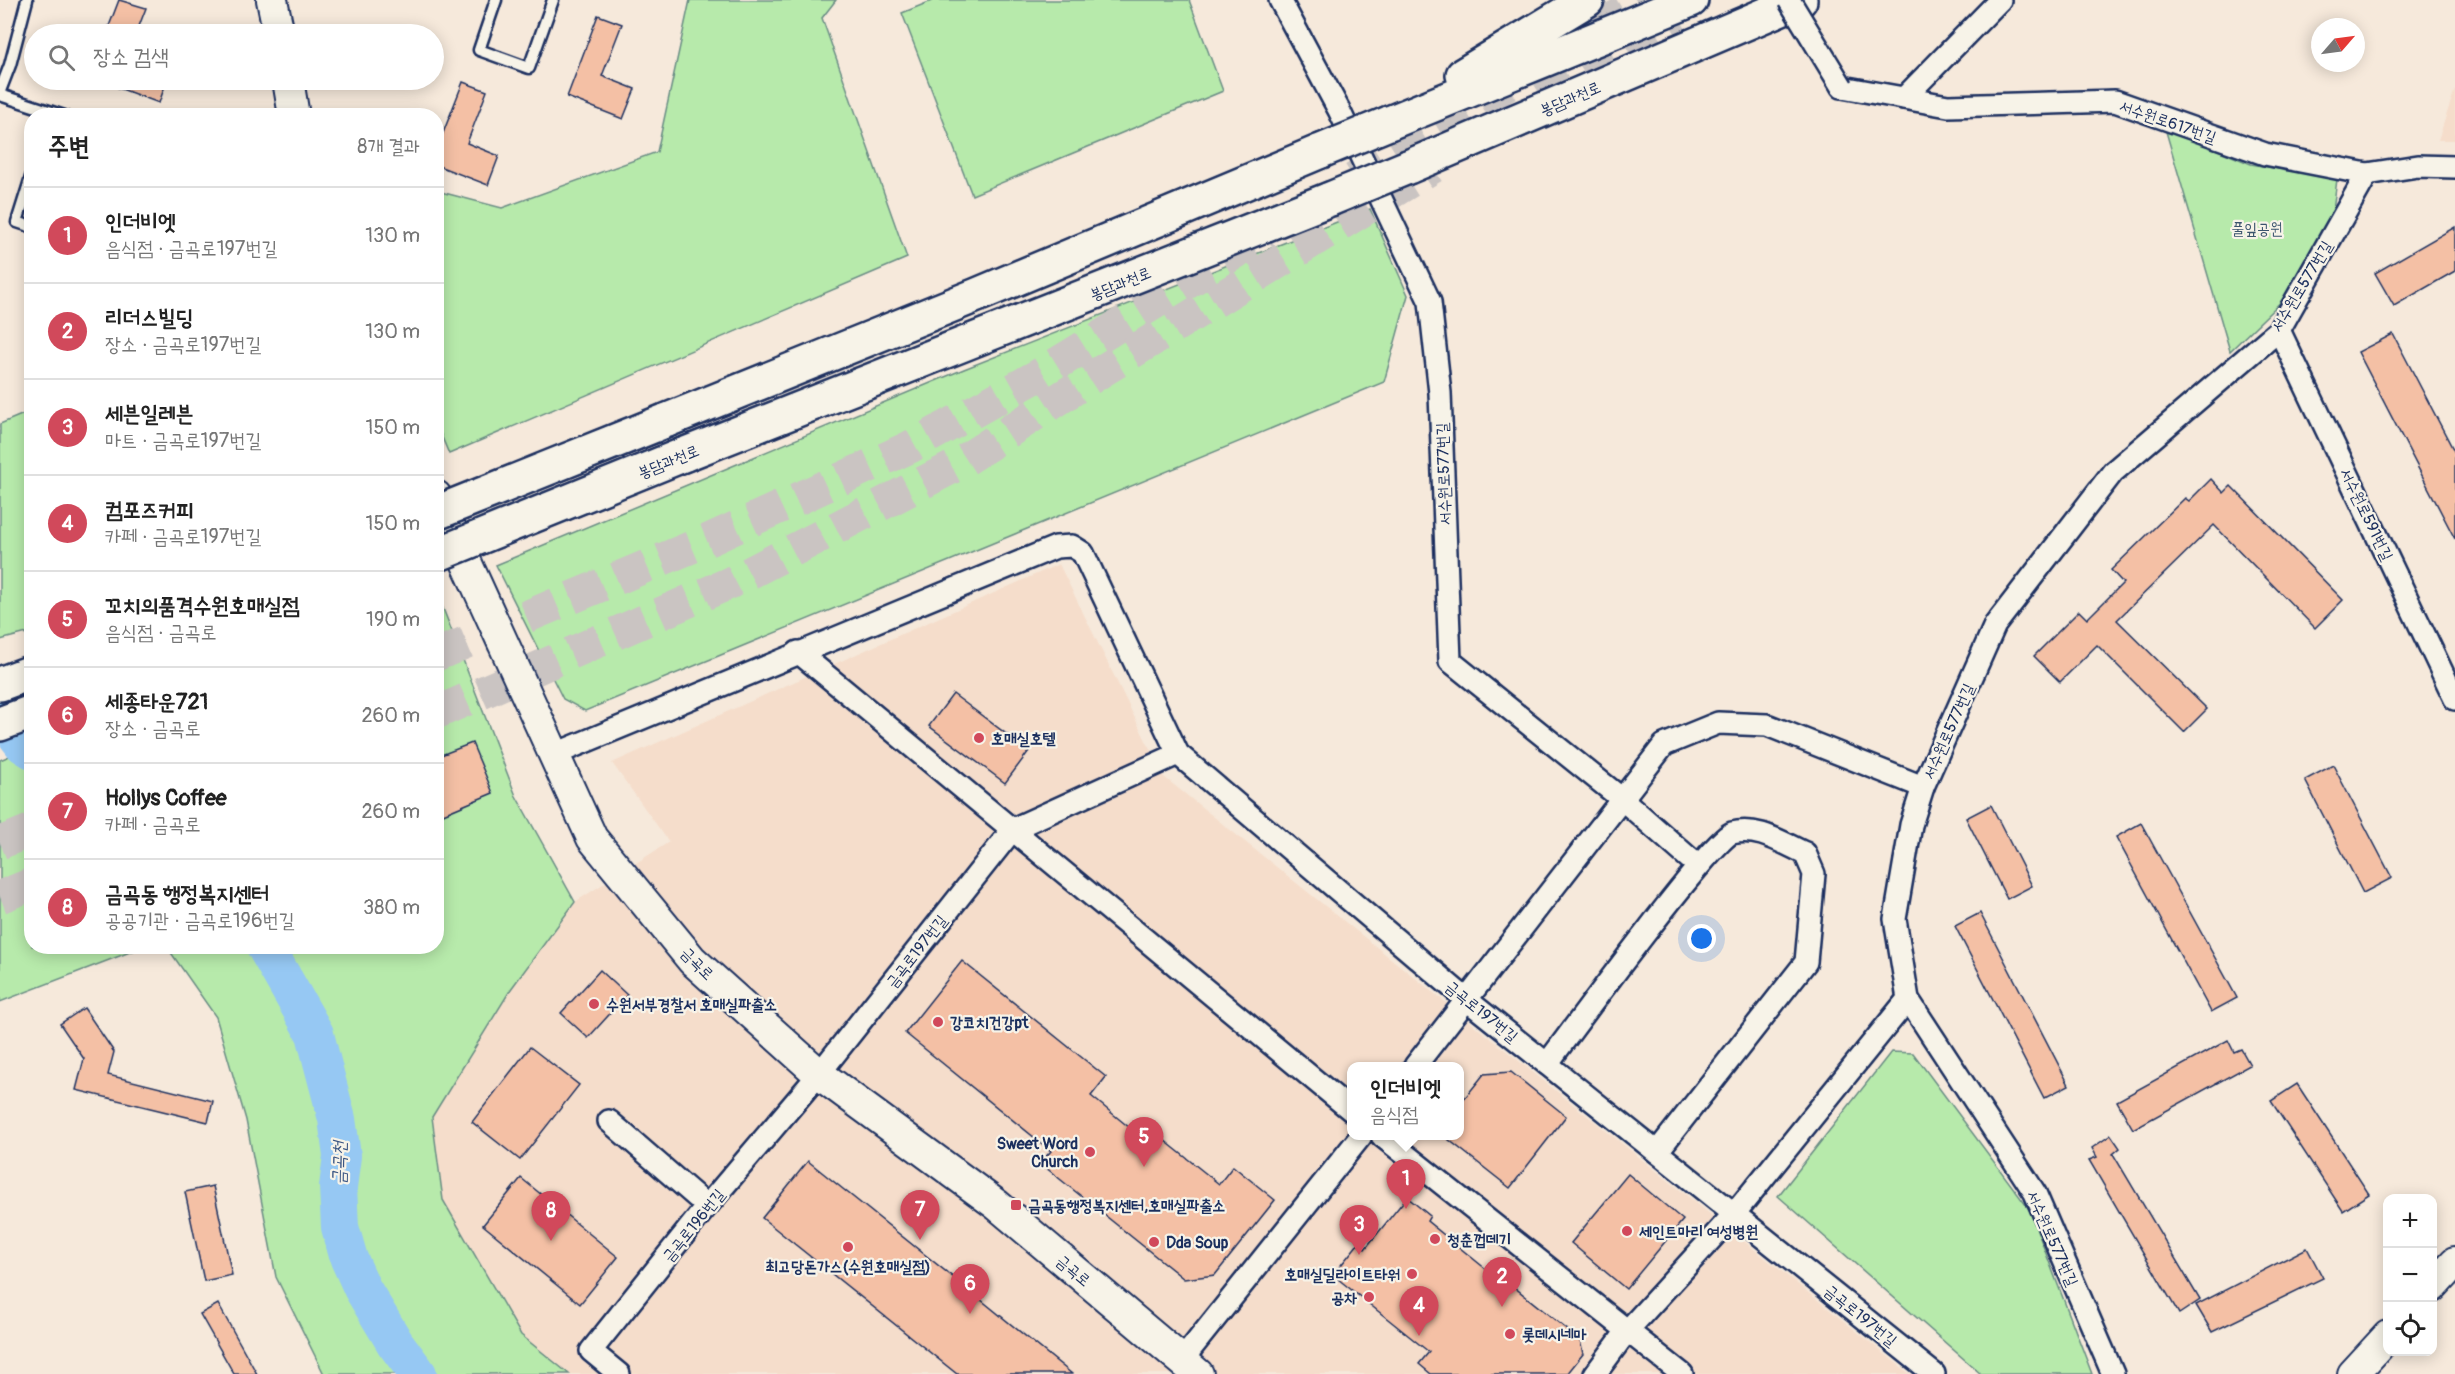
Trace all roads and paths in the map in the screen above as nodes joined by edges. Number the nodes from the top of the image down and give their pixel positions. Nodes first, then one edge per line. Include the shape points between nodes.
1 (27, 0) edge
2 (273, 0) edge
3 (496, 0) edge
4 (553, 0) edge
5 (1280, 0) edge
6 (1587, 0) tunnel mouth
7 (1691, 0) edge
8 (1789, 0) edge
9 (1800, 0) edge
10 (2000, 0) edge
11 (277, 24) edge
12 (5, 63) edge
13 (290, 90) edge
14 (0, 93) edge
15 (1904, 98) junction
16 (38, 108) edge
17 (293, 108) edge
18 (1380, 127) junction
19 (2455, 167) edge
20 (2367, 174) junction
21 (24, 200) edge
22 (24, 224) edge
23 (2279, 330) junction
24 (444, 510) edge
25 (444, 514) edge
26 (444, 552) edge
27 (798, 652) junction
28 (24, 675) edge
29 (0, 684) edge
30 (2455, 699) edge
31 (24, 715) edge
32 (0, 724) edge
33 (1178, 754) junction
34 (554, 755) junction
35 (1923, 787) junction
36 (1622, 799) junction
37 (1013, 829) junction
38 (1698, 866) junction
39 (1908, 999) junction
40 (1467, 1000) junction
41 (1418, 1062) edge
42 (1546, 1064) junction
43 (819, 1074) junction
44 (1347, 1107) edge
45 (609, 1121) dead end
46 (1358, 1140) edge
47 (1387, 1140) edge
48 (1657, 1152) junction
49 (708, 1206) junction
50 (1734, 1214) junction
51 (2455, 1262) edge
52 (2437, 1282) edge
53 (1627, 1331) junction
54 (2383, 1341) edge
55 (1184, 1369) edge
56 (619, 1374) edge
57 (1595, 1374) edge
58 (1682, 1374) edge
59 (1934, 1374) edge
60 (2113, 1374) edge
61 (2353, 1374) edge

1 - 12 lane
2 - 11 main road
3 - 4 lane via 478,50 529,68
5 - 36 street, 서수원로577번길 via 1339,110 1430,302 1440,393 1450,661
6 - 18 highway
7 - 18 highway
8 - 15 street, 서수원로617번길, bridge via 1842,87
9 - 26 highway, 봉담과천로, bridge via 1408,167
10 - 15 street
12 - 14 lane
13 - 17 main road
14 - 16 lane
15 - 20 street, 서수원로617번길 via 1948,106 2115,101 2265,154
18 - 24 highway, bridge
19 - 20 street, 서수원로617번길 via 2418,166
20 - 23 street, 서수원로577번길
21 - 22 lane via 17,222
23 - 30 street, 서수원로591번길
23 - 35 street, 서수원로577번길 via 2113,472 1995,625
25 - 34 main road, 금곡로
27 - 33 street via 1056,547 1072,546 1083,553
27 - 34 street
27 - 37 street
28 - 29 highway
31 - 32 highway
33 - 37 street, 금곡로197번길
33 - 40 street, 금곡로197번길
34 - 43 main road, 금곡로 via 592,838 692,960
35 - 36 street via 1767,725 1718,723 1664,745
35 - 39 street, 서수원로577번길 via 1911,825 1895,919
36 - 38 street, 서수원로577번길
36 - 40 street
37 - 43 street, 금곡로197번길
37 - 44 street
38 - 42 street
38 - 48 street via 1730,834 1755,831 1805,853 1815,874 1806,962
39 - 50 street
39 - 60 street, 서수원로577번길 via 2035,1193
40 - 41 street
40 - 42 street, 금곡로197번길
42 - 48 street, 금곡로197번길
43 - 49 street, 금곡로196번길
43 - 55 main road, 금곡로 via 997,1205
45 - 49 street
46 - 55 street
47 - 53 street
48 - 50 street, 금곡로197번길
49 - 56 street, 금곡로196번길 via 591,1351
50 - 53 street
50 - 59 street, 금곡로197번길
51 - 52 main road
53 - 57 street
53 - 58 street
54 - 61 main road

